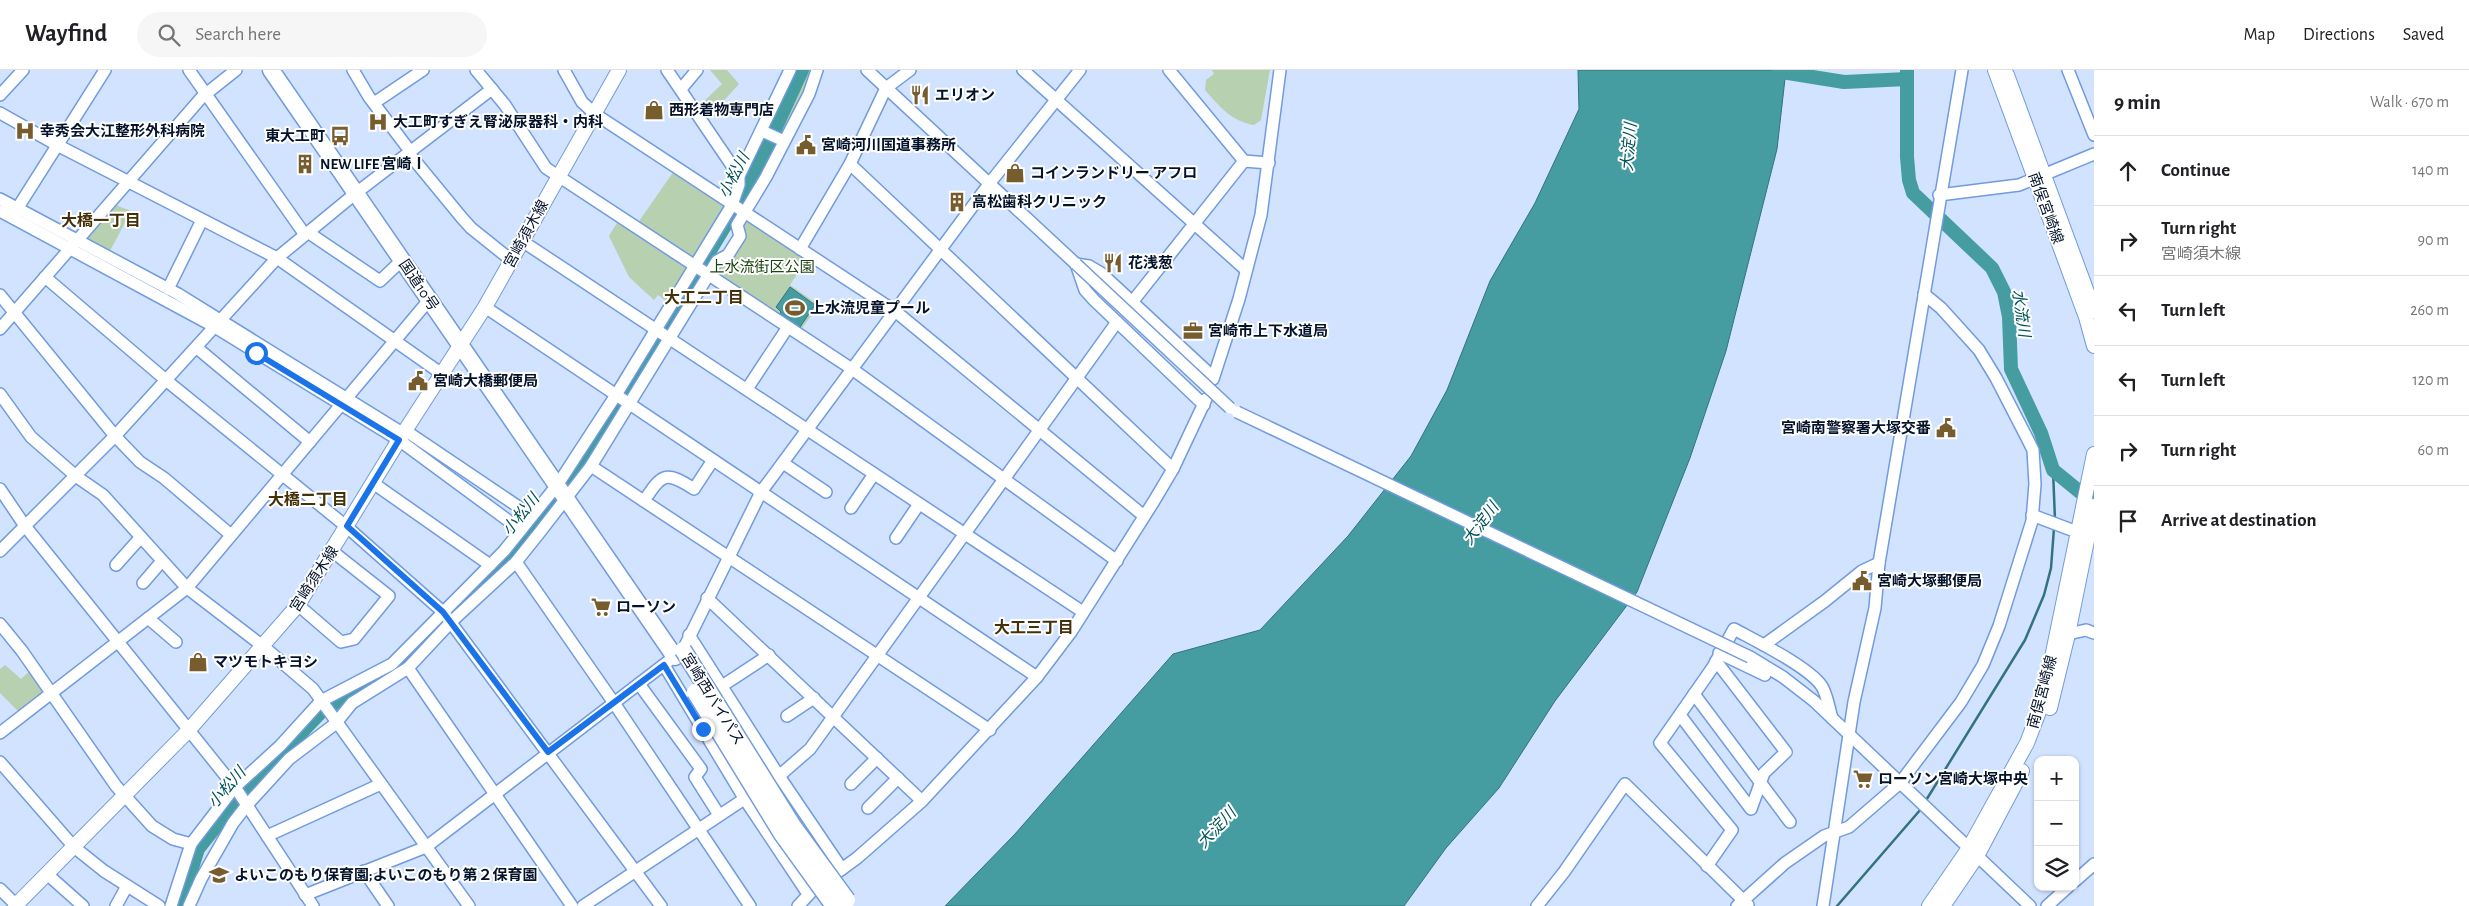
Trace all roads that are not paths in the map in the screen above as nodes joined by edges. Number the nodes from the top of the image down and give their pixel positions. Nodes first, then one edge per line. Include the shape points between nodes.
1 (23, 70) edge
2 (105, 70) edge
3 (189, 70) edge
4 (236, 70) edge
5 (271, 70) edge
6 (285, 70) edge
7 (353, 70) edge
8 (423, 70) edge
9 (476, 70) edge
10 (564, 70) edge
11 (620, 70) edge
12 (667, 70) edge
13 (697, 70) edge
14 (790, 70) edge
15 (817, 70) edge
16 (867, 70) edge
17 (910, 70) edge
18 (1023, 70) edge
19 (1080, 70) edge
20 (1168, 70) edge
21 (1280, 70) edge
22 (1962, 70) edge
23 (1995, 70) edge
24 (2005, 70) edge
25 (2068, 70) edge
26 (886, 88) junction
27 (492, 89) junction
28 (681, 89) junction
29 (206, 93) junction
30 (0, 95) edge
31 (1057, 100) junction
32 (374, 103) junction
33 (0, 113) edge
34 (595, 114) junction
35 (762, 131) junction
36 (2094, 135) edge
37 (784, 142) junction
38 (57, 145) junction
39 (410, 150) junction
40 (2094, 154) edge
41 (1244, 161) junction
42 (1269, 163) junction
43 (850, 164) junction
44 (559, 175) junction
45 (739, 176) junction
46 (2040, 176) junction
47 (128, 182) junction
48 (990, 184) junction
49 (360, 190) junction
50 (1939, 198) junction
51 (0, 199) edge
52 (732, 205) junction
53 (17, 208) junction
54 (0, 211) edge
55 (744, 213) junction
56 (202, 220) junction
57 (1195, 224) junction
58 (309, 233) junction
59 (522, 241) junction
60 (74, 244) junction
61 (800, 249) junction
62 (941, 250) junction
63 (277, 258) junction
64 (402, 260) junction
65 (511, 260) junction
66 (695, 264) junction
67 (1076, 264) junction
68 (1246, 270) junction
69 (709, 274) junction
70 (45, 277) junction
71 (168, 289) junction
72 (1924, 294) junction
73 (0, 295) edge
74 (429, 300) junction
75 (1133, 301) junction
76 (485, 307) junction
77 (895, 311) junction
78 (14, 312) junction
79 (2091, 314) edge
80 (1117, 322) junction
81 (218, 323) junction
82 (788, 327) junction
83 (0, 329) edge
84 (656, 329) junction
85 (669, 338) junction
86 (464, 340) junction
87 (394, 341) junction
88 (2094, 346) edge
89 (196, 348) junction
90 (852, 369) junction
91 (442, 374) junction
92 (1076, 377) junction
93 (167, 381) junction
94 (747, 389) junction
95 (0, 394) edge
96 (616, 395) junction
97 (344, 402) junction
98 (629, 403) junction
99 (807, 430) junction
100 (1039, 430) junction
101 (115, 436) junction
102 (402, 436) junction
103 (310, 442) junction
104 (2094, 454) edge
105 (713, 460) junction
106 (782, 463) junction
107 (591, 466) junction
108 (1173, 469) junction
109 (874, 474) junction
110 (283, 475) junction
111 (77, 477) junction
112 (1003, 480) junction
113 (373, 483) junction
114 (566, 487) junction
115 (0, 489) edge
116 (761, 492) junction
117 (826, 492) dead end
118 (644, 502) junction
119 (919, 504) junction
120 (851, 508) dead end
121 (2090, 508) edge
122 (2032, 515) junction
123 (532, 516) junction
124 (1144, 516) junction
125 (25, 526) junction
126 (347, 526) junction
127 (521, 530) junction
128 (965, 533) junction
129 (2087, 535) edge
130 (231, 536) junction
131 (141, 537) junction
132 (896, 538) dead end
133 (0, 551) edge
134 (332, 551) junction
135 (728, 556) junction
136 (162, 561) junction
137 (1117, 561) junction
138 (516, 562) junction
139 (1879, 563) junction
140 (116, 565) dead end
141 (490, 565) junction
142 (143, 583) dead end
143 (187, 588) junction
144 (918, 597) junction
145 (708, 598) junction
146 (298, 606) junction
147 (443, 612) junction
148 (1084, 612) junction
149 (148, 618) junction
150 (452, 622) junction
151 (0, 624) edge
152 (2094, 632) edge
153 (2068, 634) junction
154 (689, 635) junction
155 (176, 642) dead end
156 (118, 643) junction
157 (1764, 646) junction
158 (264, 647) junction
159 (769, 655) junction
160 (878, 655) junction
161 (674, 657) junction
162 (1717, 657) junction
163 (408, 668) junction
164 (1037, 677) junction
165 (639, 684) junction
166 (722, 686) junction
167 (51, 694) junction
168 (1694, 694) junction
169 (814, 698) junction
170 (321, 702) junction
171 (614, 703) junction
172 (1680, 715) junction
173 (787, 716) dead end
174 (833, 716) junction
175 (333, 718) junction
176 (1832, 718) junction
177 (990, 730) junction
178 (188, 731) junction
179 (0, 733) edge
180 (1848, 735) junction
181 (548, 752) junction
182 (877, 758) junction
183 (0, 762) edge
184 (779, 776) junction
185 (898, 778) junction
186 (1761, 783) junction
187 (1900, 783) junction
188 (381, 784) junction
189 (851, 784) dead end
190 (236, 789) junction
191 (495, 794) junction
192 (125, 796) junction
193 (744, 798) junction
194 (922, 801) junction
195 (245, 803) junction
196 (868, 808) dead end
197 (719, 815) junction
198 (1790, 822) dead end
199 (698, 830) junction
200 (1834, 833) junction
201 (267, 836) junction
202 (191, 844) junction
203 (74, 847) junction
204 (426, 847) junction
205 (1973, 852) junction
206 (2094, 864) edge
207 (1707, 866) junction
208 (842, 869) junction
209 (364, 871) junction
210 (635, 871) junction
211 (47, 874) junction
212 (2079, 877) edge
213 (127, 886) junction
214 (0, 889) edge
215 (2064, 891) edge
216 (808, 894) junction
217 (305, 895) junction
218 (1743, 904) edge
219 (16, 906) edge
220 (83, 906) edge
221 (116, 906) edge
222 (160, 906) edge
223 (170, 906) edge
224 (189, 906) edge
225 (312, 906) edge
226 (388, 906) edge
227 (469, 906) edge
228 (572, 906) edge
229 (583, 906) edge
230 (661, 906) edge
231 (750, 906) edge
232 (798, 906) edge
233 (834, 906) edge
234 (853, 906) edge
235 (1537, 906) edge
236 (1823, 906) edge
237 (1929, 906) edge
238 (1943, 906) edge
239 (2030, 906) edge
240 (2047, 906) edge

1 - 30 street
2 - 38 street
3 - 29 street
4 - 29 street
5 - 49 highway, 国道10号
6 - 49 highway, 国道10号
7 - 32 street
8 - 32 street
9 - 27 street
10 - 34 street via 582,102
11 - 34 main road, 宮崎須木線
12 - 28 street
13 - 28 street
14 - 35 street
15 - 37 street via 809,94
16 - 26 street
17 - 26 street
18 - 31 street
19 - 31 street
20 - 41 street
21 - 42 street
22 - 50 street
23 - 46 main road, 南俣宮崎線
24 - 46 main road, 南俣宮崎線
25 - 36 street
26 - 43 street
26 - 48 street
27 - 39 street
27 - 44 street via 546,168
28 - 45 street
29 - 47 street
29 - 58 street via 296,224 303,232
31 - 48 street
31 - 57 street
32 - 39 street
33 - 38 street
34 - 44 main road, 宮崎須木線
34 - 52 street
35 - 37 street
35 - 45 street
37 - 55 street
38 - 47 street
38 - 53 street
39 - 49 street
39 - 65 street via 414,160 470,228
40 - 46 street
41 - 42 street
41 - 57 street
42 - 68 street via 1261,215
43 - 61 street
43 - 62 street
44 - 59 main road, 宮崎須木線
44 - 66 street
45 - 52 street
46 - 50 street via 2019,185
46 - 79 main road, 南俣宮崎線
47 - 56 street
47 - 60 street
48 - 62 street
48 - 67 street
49 - 58 street
49 - 64 highway, 国道10号
49 - 86 highway, 国道10号
50 - 72 street
51 - 53 street
52 - 55 street
52 - 66 street
53 - 60 street
54 - 60 street
55 - 61 street
55 - 69 street via 737,225 740,236 728,255 717,261
56 - 63 street
56 - 71 street
57 - 68 street
57 - 75 street
58 - 63 street
58 - 64 street via 380,280
59 - 65 main road, 宮崎須木線
59 - 84 street
60 - 70 street
60 - 71 street
60 - 81 street
61 - 77 street
62 - 77 street
62 - 92 street
63 - 81 street
63 - 87 street
64 - 74 highway, 国道10号
65 - 76 main road, 宮崎須木線
66 - 69 street
66 - 84 street
67 - 75 street via 1089,266 1101,273
67 - 80 street via 1085,290
67 - 176 street, bridge via 1237,412 1750,657 1783,677
68 - 75 street via 1213,378
69 - 82 street
69 - 85 street
70 - 78 street
70 - 93 street
71 - 81 street
72 - 122 street via 1979,350 2033,450 2035,484
72 - 139 street
73 - 78 street
74 - 86 highway, 国道10号
74 - 87 street
76 - 86 main road, 宮崎須木線
76 - 96 street
77 - 90 street
77 - 100 street
78 - 83 street
78 - 101 street
79 - 88 main road, 南俣宮崎線
80 - 92 street
80 - 108 street via 1205,402
81 - 89 street
81 - 97 street
82 - 90 street
82 - 94 street
84 - 85 street
84 - 96 street
85 - 94 street
85 - 98 street
86 - 91 main road, 宮崎須木線
86 - 114 highway, 国道10号
87 - 91 street
87 - 97 street
89 - 93 street
89 - 103 street
90 - 99 street
90 - 112 street
91 - 102 main road, 宮崎須木線
92 - 100 street
92 - 108 street
93 - 101 street
93 - 110 street
94 - 99 street
95 - 111 street via 31,437
96 - 98 street
96 - 114 street
97 - 102 street
97 - 103 street
98 - 105 street
98 - 107 street
99 - 106 street
99 - 109 street
100 - 112 street
100 - 124 street
101 - 111 street
101 - 130 street via 140,462 164,478
102 - 113 main road, 宮崎須木線
102 - 123 street
102 - 127 street
103 - 110 street
104 - 121 main road, 南俣宮崎線 via 2088,480
105 - 116 street
105 - 118 street via 694,489 677,478 663,478 658,480
106 - 116 street
106 - 117 street
107 - 114 street
107 - 118 street
108 - 124 street
109 - 119 street
109 - 120 street
110 - 126 street
110 - 130 street
111 - 125 street
111 - 131 street via 103,495
112 - 128 street
112 - 137 street
113 - 126 main road, 宮崎須木線
113 - 141 street
114 - 123 street
114 - 138 street
114 - 161 highway, 宮崎西バイパス
115 - 125 street
116 - 135 street
116 - 144 street
118 - 135 street
119 - 128 street
119 - 132 street
121 - 129 main road, 南俣宮崎線
122 - 129 street
122 - 187 street via 1999,626 1983,665 1961,702
123 - 127 street
124 - 137 street
125 - 133 street
125 - 156 street
126 - 134 main road, 宮崎須木線
126 - 147 street
127 - 141 street
128 - 144 street
128 - 148 street
129 - 153 main road, 南俣宮崎線
129 - 205 main road, 南俣宮崎線 via 2043,702 2027,743
130 - 143 street
131 - 136 street
131 - 140 street
134 - 146 main road, 宮崎須木線
134 - 146 street via 389,596 354,639 346,642
135 - 145 street
135 - 160 street
136 - 142 street
136 - 143 street
137 - 148 street
138 - 150 street
138 - 171 street
139 - 157 street via 1862,571
139 - 180 street via 1875,608
141 - 147 street
143 - 149 street
143 - 158 street
144 - 160 street
144 - 164 street
145 - 154 street
145 - 159 street
146 - 158 main road, 宮崎須木線
147 - 150 street
147 - 170 street via 392,664
148 - 164 street
149 - 155 street
149 - 156 street
150 - 163 street
150 - 181 street
151 - 167 street
152 - 153 street via 2086,630
153 - 205 main road, 南俣宮崎線 via 2052,704 2036,746
154 - 161 street
154 - 166 street
156 - 167 street
156 - 178 street
157 - 162 street via 1734,629
157 - 176 street via 1815,678 1823,687
158 - 170 street via 313,689
158 - 178 main road, 宮崎須木線
159 - 166 street
159 - 169 street
160 - 174 street
160 - 177 street
161 - 165 street
161 - 193 street
161 - 233 highway, 宮崎西バイパス, bridge via 782,834
161 - 234 highway, 宮崎西バイパス, bridge
162 - 168 street
162 - 176 street via 1744,663
162 - 186 street via 1786,752 1764,773
163 - 175 street
163 - 191 street
164 - 177 street
165 - 171 street
165 - 197 street via 701,769 695,777
166 - 184 street
167 - 179 street
167 - 192 street
168 - 172 street
168 - 186 street
169 - 173 street
169 - 174 street
170 - 175 street
170 - 190 street
171 - 181 street
171 - 199 street
172 - 186 street via 1751,809
172 - 207 street via 1660,743 1732,830
174 - 182 street
174 - 184 street via 810,749
175 - 188 street
175 - 195 street
176 - 180 street
177 - 194 street
178 - 190 street
178 - 192 main road, 宮崎須木線
180 - 187 street
180 - 200 street
181 - 191 street
181 - 210 street
182 - 185 street
182 - 189 street
183 - 203 street
184 - 193 street
184 - 208 street
185 - 194 street
185 - 196 street
186 - 198 street
187 - 200 street via 1849,827
187 - 205 street
188 - 201 street
188 - 204 street
190 - 195 street
190 - 202 street
191 - 204 street
191 - 228 street
192 - 202 street via 152,826 173,839
192 - 203 main road, 宮崎須木線
193 - 197 street
193 - 216 street
194 - 208 street
195 - 201 street
195 - 224 street
197 - 199 street
199 - 210 street
199 - 231 street
200 - 218 street via 1824,836 1785,863
200 - 236 street
201 - 217 street
202 - 223 street
203 - 211 main road, 宮崎須木線
203 - 213 street
204 - 209 street
204 - 227 street
205 - 237 main road, 南俣宮崎線
205 - 238 main road, 南俣宮崎線
205 - 239 street
206 - 212 street
207 - 218 street
207 - 235 street via 1625,784
208 - 216 street
209 - 217 street
209 - 226 street
210 - 229 street
210 - 230 street
211 - 219 main road, 宮崎須木線
211 - 220 street
213 - 221 street
213 - 222 street
214 - 219 street
215 - 240 street
216 - 232 street
217 - 225 street

